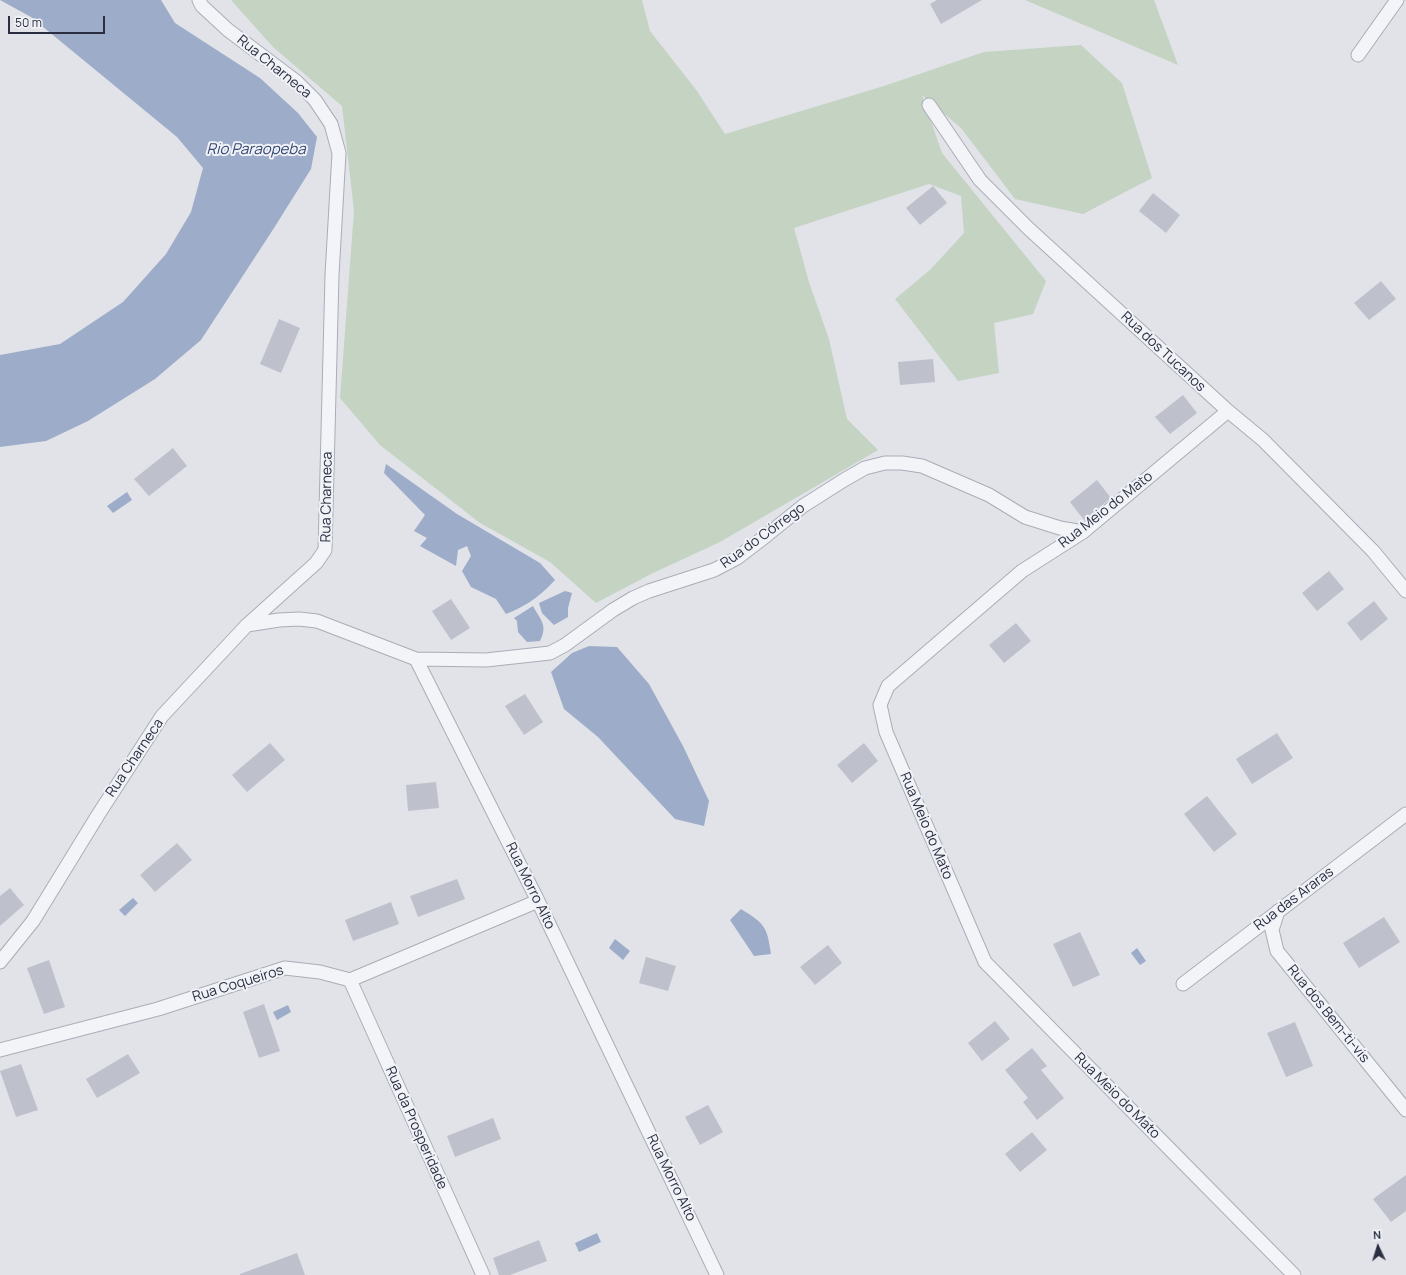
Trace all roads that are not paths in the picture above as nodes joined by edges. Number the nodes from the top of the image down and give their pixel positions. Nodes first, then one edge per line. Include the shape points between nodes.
1 (199, 0) edge
2 (1397, 0) edge
3 (1358, 55) dead end
4 (929, 105) dead end
5 (1228, 411) junction
6 (1083, 532) junction
7 (1406, 591) edge
8 (247, 625) junction
9 (416, 659) junction
10 (1406, 814) edge
11 (538, 901) junction
12 (1278, 911) junction
13 (0, 962) edge
14 (350, 980) junction
15 (1182, 984) dead end
16 (0, 1050) edge
17 (1406, 1110) edge
18 (483, 1275) edge
19 (717, 1275) edge
20 (1294, 1275) edge

1 - 8 street, Rua Charneca via 202,6 228,30 297,82 315,100 331,124 339,154 332,274 325,550 316,562
2 - 3 street
4 - 5 street, Rua dos Tucanos via 980,180 1028,228
5 - 6 street, Rua Meio do Mato
5 - 7 street, Rua dos Tucanos via 1263,440 1373,551
6 - 9 street, Rua do Córrego via 1025,517 989,495 922,466 885,463 865,468 802,506 737,558 714,570 634,598 550,653 486,660
6 - 20 street, Rua Meio do Mato via 1022,571 888,686 880,705 886,732 984,962
8 - 9 street via 279,620 317,621
8 - 13 street, Rua Charneca via 162,716 33,921
9 - 11 street, Rua Morro Alto
10 - 12 street, Rua das Araras
11 - 14 street
11 - 19 street, Rua Morro Alto
12 - 15 street, Rua das Araras
12 - 17 street, Rua dos Bem-ti-vis via 1272,930 1277,951
14 - 16 street, Rua Coqueiros via 320,972 285,968 158,1009
14 - 18 street, Rua da Prosperidade

